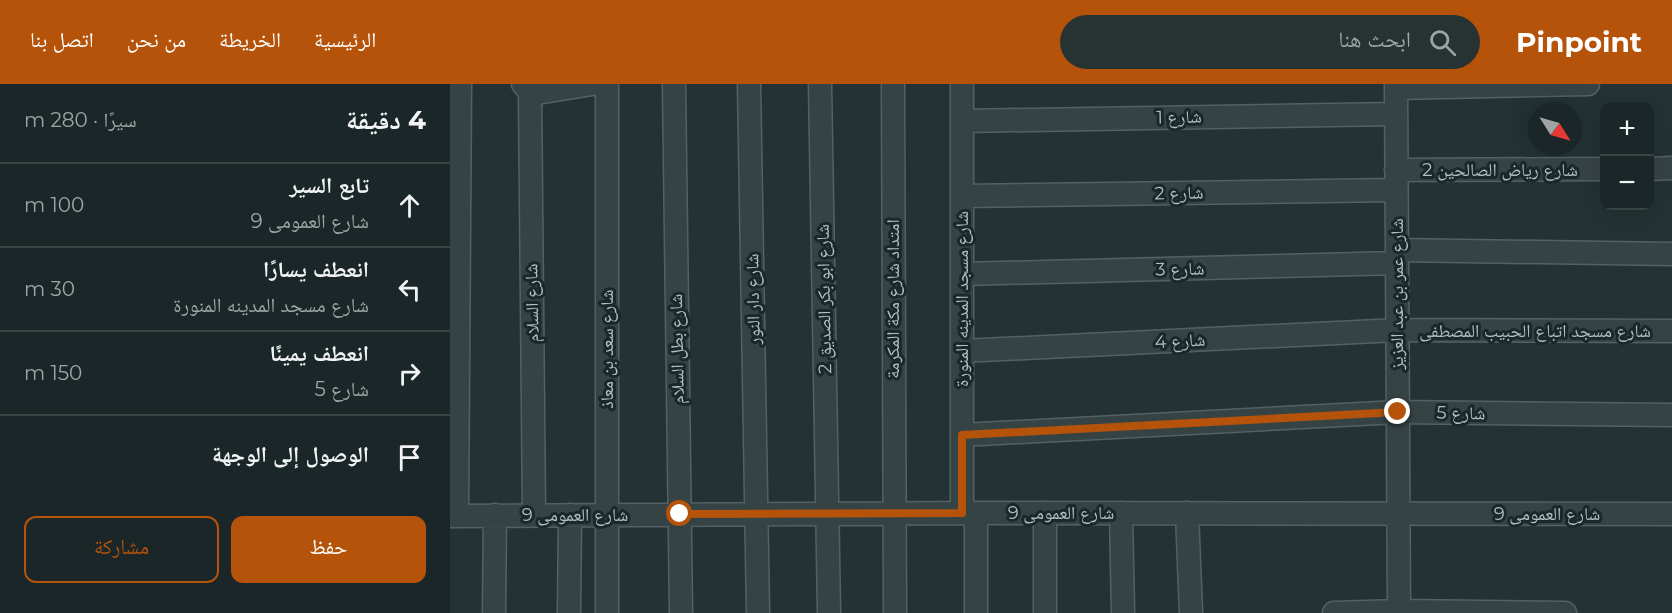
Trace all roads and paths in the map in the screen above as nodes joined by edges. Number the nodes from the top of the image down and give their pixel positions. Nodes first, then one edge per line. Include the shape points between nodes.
1 (460, 84) edge
2 (592, 84) edge
3 (607, 84) edge
4 (674, 84) edge
5 (749, 84) edge
6 (820, 84) edge
7 (893, 84) edge
8 (962, 84) edge
9 (1588, 84) edge
10 (526, 86) edge
11 (1396, 86) edge
12 (1396, 114) junction
13 (962, 121) junction
14 (1672, 168) edge
15 (1600, 169) edge
16 (1654, 169) edge
17 (1396, 180) junction
18 (962, 196) junction
19 (1672, 254) edge
20 (1397, 257) junction
21 (962, 274) junction
22 (1398, 330) junction
23 (1672, 331) edge
24 (962, 351) junction
25 (1398, 412) junction
26 (1672, 415) edge
27 (962, 435) junction
28 (894, 513) junction
29 (969, 513) junction
30 (1045, 513) junction
31 (1121, 513) junction
32 (1187, 513) junction
33 (1398, 513) junction
34 (680, 514) junction
35 (1672, 514) edge
36 (534, 515) junction
37 (570, 515) junction
38 (607, 515) junction
39 (757, 515) junction
40 (828, 515) junction
41 (454, 516) edge
42 (495, 516) junction
43 (1399, 612) edge
44 (494, 613) edge
45 (569, 613) edge
46 (607, 613) edge
47 (681, 613) edge
48 (758, 613) edge
49 (829, 613) edge
50 (895, 613) edge
51 (976, 613) edge
52 (1046, 613) edge
53 (1123, 613) edge
54 (1191, 613) edge
55 (1334, 613) edge
56 (1565, 613) edge

1 - 41 street
2 - 10 street via 537,93
3 - 38 street, شارع سعد بن معاذ
4 - 34 street, شارع بطل السلام
5 - 39 street, شارع دار النور
6 - 40 street, شارع ابو بكر الصديق 2
7 - 28 street, امتداد شارع مكة المكرمة
8 - 13 street, شارع مسجد المدينه المنورة
9 - 11 street
10 - 36 street, شارع السلام
11 - 12 street, شارع عمر بن عبد العزيز
12 - 13 street, شارع 1
12 - 17 street, شارع عمر بن عبد العزيز
13 - 18 street, شارع مسجد المدينه المنورة
14 - 16 street
15 - 17 street, شارع رياض الصالحين 2
17 - 18 street, شارع 2
17 - 20 street, شارع عمر بن عبد العزيز
18 - 21 street, شارع مسجد المدينه المنورة
19 - 20 street, شارع 3
20 - 21 street, شارع 3
20 - 22 street, شارع عمر بن عبد العزيز
21 - 24 street, شارع مسجد المدينه المنورة
22 - 23 street, شارع مسجد اتباع الحبيب المصطفى
22 - 24 street, شارع 4
22 - 25 street, شارع عمر بن عبد العزيز
24 - 27 street, شارع مسجد المدينه المنورة
25 - 26 street, شارع 5
25 - 27 street, شارع 5
25 - 33 street, شارع عمر بن عبد العزيز
27 - 29 street, شارع مسجد المدينه المنورة
28 - 29 street, شارع العمومى 9
28 - 40 street, شارع العمومى 9
28 - 50 street, امتداد شارع مكة المكرمة
29 - 30 street, شارع العمومى 9
29 - 51 street, شارع مسجد المدينه المنورة
30 - 31 street, شارع العمومى 9
30 - 52 street
31 - 32 street, شارع العمومى 9
31 - 53 street
32 - 33 street, شارع العمومى 9
32 - 54 street
33 - 35 street, شارع العمومى 9
33 - 43 street, شارع عمر بن عبد العزيز
34 - 38 street, شارع العمومى 9
34 - 39 street, شارع العمومى 9
34 - 47 street, شارع بطل السلام
36 - 37 street, شارع العمومى 9
36 - 42 street, شارع العمومى 9
37 - 38 street, شارع العمومى 9
37 - 45 street
38 - 46 street, شارع سعد بن معاذ
39 - 40 street, شارع العمومى 9
39 - 48 street, شارع دار النور
40 - 49 street, شارع ابو بكر الصديق 2
41 - 42 street, شارع العمومى 9
42 - 44 street
43 - 55 street
43 - 56 street

